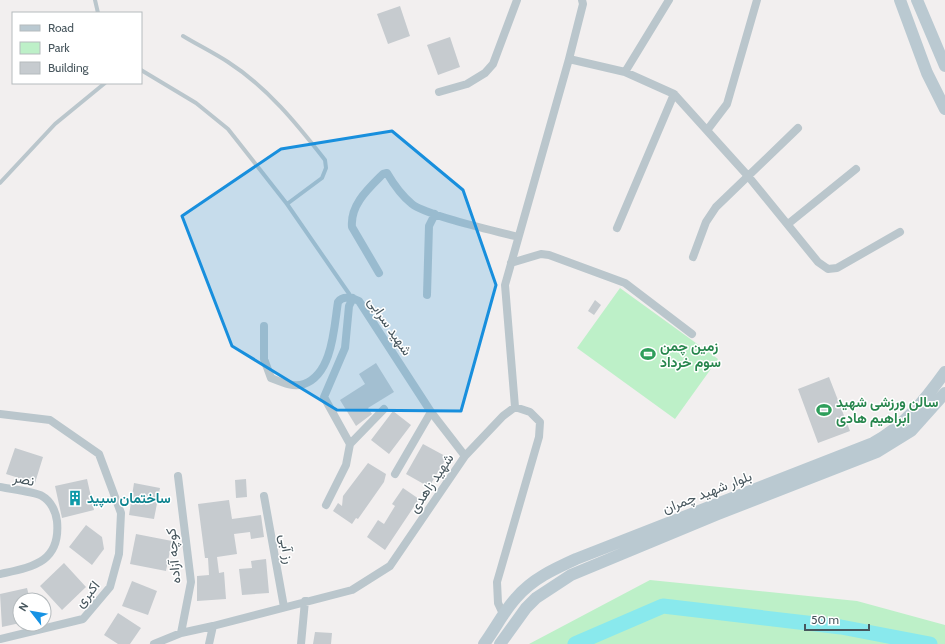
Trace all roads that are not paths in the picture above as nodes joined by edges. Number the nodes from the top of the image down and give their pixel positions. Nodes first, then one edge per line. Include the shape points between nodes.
1 (95, 0) edge
2 (517, 0) edge
3 (582, 0) edge
4 (669, 0) edge
5 (757, 0) edge
6 (900, 0) edge
7 (917, 0) edge
8 (98, 12) edge
9 (183, 36) dead end
10 (570, 59) junction
11 (945, 66) edge
12 (142, 71) edge
13 (626, 72) junction
14 (104, 84) edge
15 (439, 92) dead end
16 (674, 94) junction
17 (945, 109) edge
18 (798, 128) dead end
19 (708, 129) junction
20 (856, 169) dead end
21 (748, 176) junction
22 (0, 183) edge
23 (287, 204) junction
24 (435, 214) junction
25 (788, 224) junction
26 (617, 228) dead end
27 (900, 232) dead end
28 (518, 237) junction
29 (693, 257) dead end
30 (511, 263) junction
31 (379, 273) dead end
32 (427, 294) dead end
33 (352, 298) junction
34 (264, 326) dead end
35 (692, 334) dead end
36 (945, 372) edge
37 (945, 393) edge
38 (515, 408) junction
39 (384, 410) dead end
40 (431, 412) junction
41 (0, 414) edge
42 (350, 444) junction
43 (465, 456) junction
44 (395, 474) dead end
45 (178, 476) dead end
46 (0, 487) edge
47 (264, 496) dead end
48 (326, 505) dead end
49 (0, 574) edge
50 (305, 601) junction
51 (284, 607) junction
52 (504, 616) junction
53 (515, 623) junction
54 (213, 626) junction
55 (181, 633) junction
56 (0, 639) edge
57 (154, 644) edge
58 (209, 644) edge
59 (301, 644) edge
60 (484, 644) edge
61 (500, 644) edge

1 - 8 lane
2 - 15 street via 493,64 485,73 468,84
3 - 10 street via 584,4
4 - 13 street
5 - 19 street via 727,104
6 - 17 main road via 926,73
7 - 11 main road
9 - 23 lane via 229,63 270,96 324,160 326,168 322,178
10 - 13 street
10 - 28 street
12 - 23 lane via 196,103 228,129
13 - 16 street
14 - 22 lane via 55,124
16 - 19 street
16 - 26 street
18 - 21 street
19 - 21 street
20 - 25 street
21 - 25 street
21 - 29 street via 716,207 706,222
23 - 33 lane
24 - 28 street
24 - 31 street via 413,205 398,190 387,173 380,177 359,201 351,219 352,227
24 - 32 street via 429,226
25 - 27 street via 818,262 828,269 837,268
28 - 30 street
30 - 35 street via 541,254 549,255 625,283
30 - 38 street via 505,285
33 - 34 street via 341,298 338,302 330,355 317,375 304,384 288,385 271,378 264,359
33 - 40 street, شهید سرابی via 359,301
33 - 42 street, شهید سرابی via 348,306 345,348 324,397
36 - 52 main road, بلوار شهید چمران via 909,416 888,435 559,566 529,585 515,598
37 - 53 main road, بلوار شهید چمران via 911,431 877,452 571,575 536,598
38 - 43 street, شهید زاهدی via 503,416
38 - 52 street via 530,412 540,422 539,437 497,582 498,603
39 - 42 street
40 - 43 street, شهید سرابی
40 - 44 street
41 - 56 street, اکبری via 50,420 99,454 121,513 119,554 110,587 83,619
42 - 48 street via 346,465
43 - 50 street, شهید زاهدی via 390,566 352,590
45 - 55 street, کوچه آزاده via 191,582
46 - 49 street, نصر via 42,496 55,510 58,531 53,549 34,567
47 - 51 street, رز آبی
50 - 51 street, شهید زاهدی
50 - 59 street
51 - 54 street, شهید زاهدی
52 - 53 main road
52 - 60 main road, بلوار شهید چمران
53 - 61 main road, بلوار شهید چمران
54 - 55 street, شهید زاهدی
54 - 58 street
55 - 57 street, شهید زاهدی

